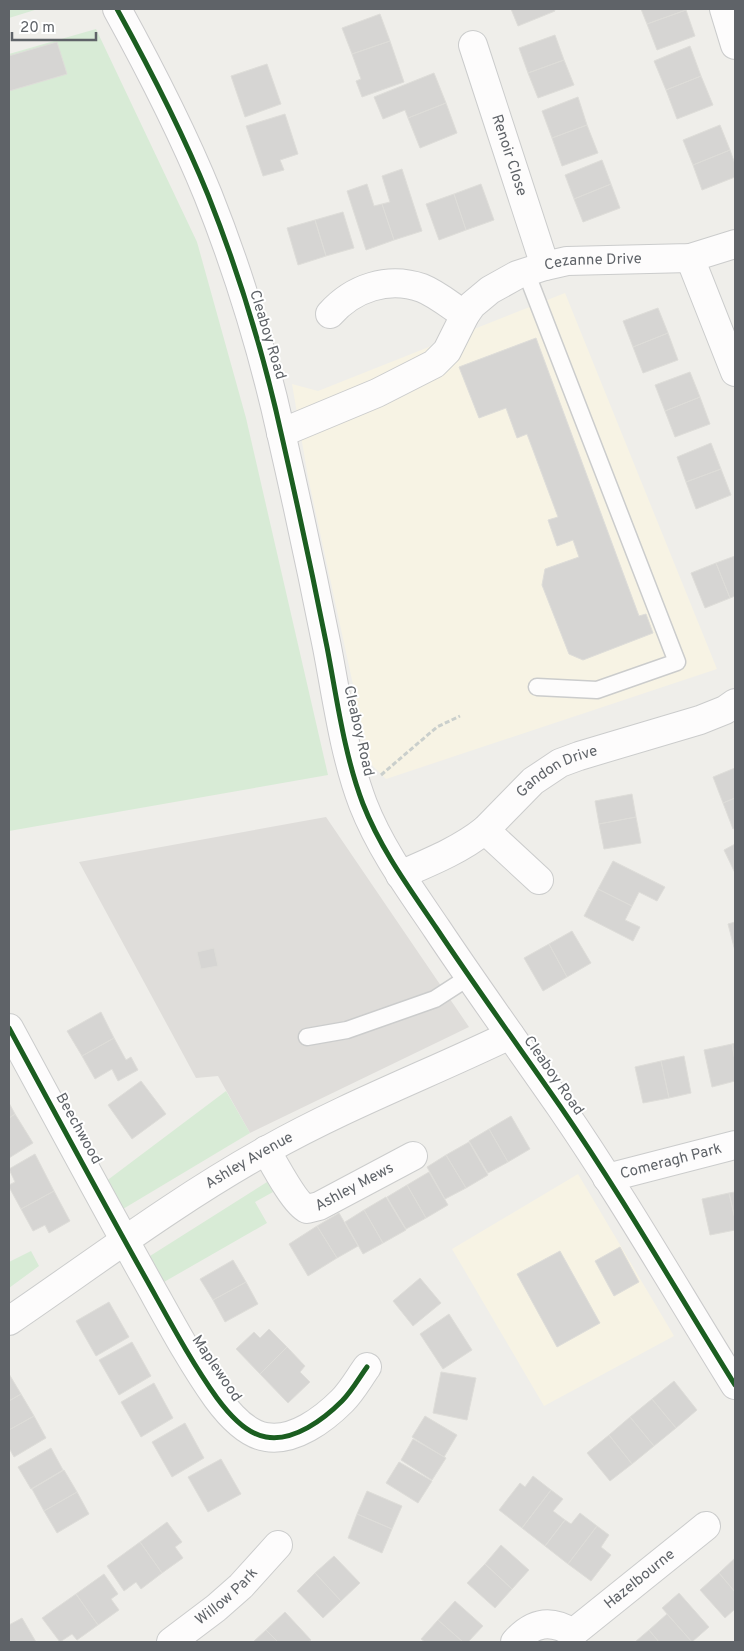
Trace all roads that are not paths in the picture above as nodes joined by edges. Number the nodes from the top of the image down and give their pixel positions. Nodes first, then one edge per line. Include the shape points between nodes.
1 (117, 9) edge
2 (724, 9) edge
3 (473, 45) dead end
4 (735, 45) edge
5 (735, 244) edge
6 (690, 258) junction
7 (535, 269) junction
8 (330, 314) dead end
9 (465, 314) junction
10 (735, 372) edge
11 (281, 433) junction
12 (536, 687) dead end
13 (735, 703) edge
14 (486, 830) junction
15 (400, 875) junction
16 (539, 880) dead end
17 (469, 976) junction
18 (9, 1028) edge
19 (510, 1035) junction
20 (307, 1037) dead end
21 (735, 1145) edge
22 (266, 1150) junction
23 (413, 1156) dead end
24 (607, 1178) junction
25 (125, 1241) junction
26 (9, 1321) edge
27 (367, 1367) dead end
28 (735, 1385) edge
29 (706, 1526) dead end
30 (278, 1545) dead end
31 (578, 1638) edge
32 (171, 1642) edge
33 (515, 1642) edge

1 - 11 street, Cleaboy Road via 159,88 207,194 257,341
2 - 4 street
3 - 7 street, Renoir Close
5 - 6 street, Cezanne Drive
6 - 7 street, Cezanne Drive via 579,260
6 - 10 street
7 - 9 street, Cezanne Drive via 490,290
7 - 12 lane via 677,662 597,690
8 - 9 street via 359,291 396,283 423,289
9 - 11 street, Cezanne Drive via 447,351 434,364 377,394
11 - 15 street, Cleaboy Road via 349,759 372,826
13 - 14 street, Gandon Drive via 700,720 560,763 533,780
14 - 15 street, Gandon Drive via 459,848
14 - 16 street
15 - 17 street, Cleaboy Road
17 - 19 street, Cleaboy Road
17 - 20 lane via 435,999 347,1030
18 - 25 street, Beechwood
19 - 22 street, Ashley Avenue via 352,1106
19 - 24 street, Cleaboy Road
21 - 24 street, Comeragh Park
22 - 23 street, Ashley Mews via 305,1209 319,1206
22 - 25 street, Ashley Avenue
24 - 28 street, Cleaboy Road
25 - 26 street, Ashley Avenue
25 - 27 street, Maplewood via 189,1355 218,1399 233,1417 255,1434 277,1438 289,1436 314,1423 344,1399
29 - 31 street, Hazelbourne
30 - 32 street, Willow Park via 246,1581
31 - 33 street, Hazelbourne via 559,1625 543,1625 527,1631

